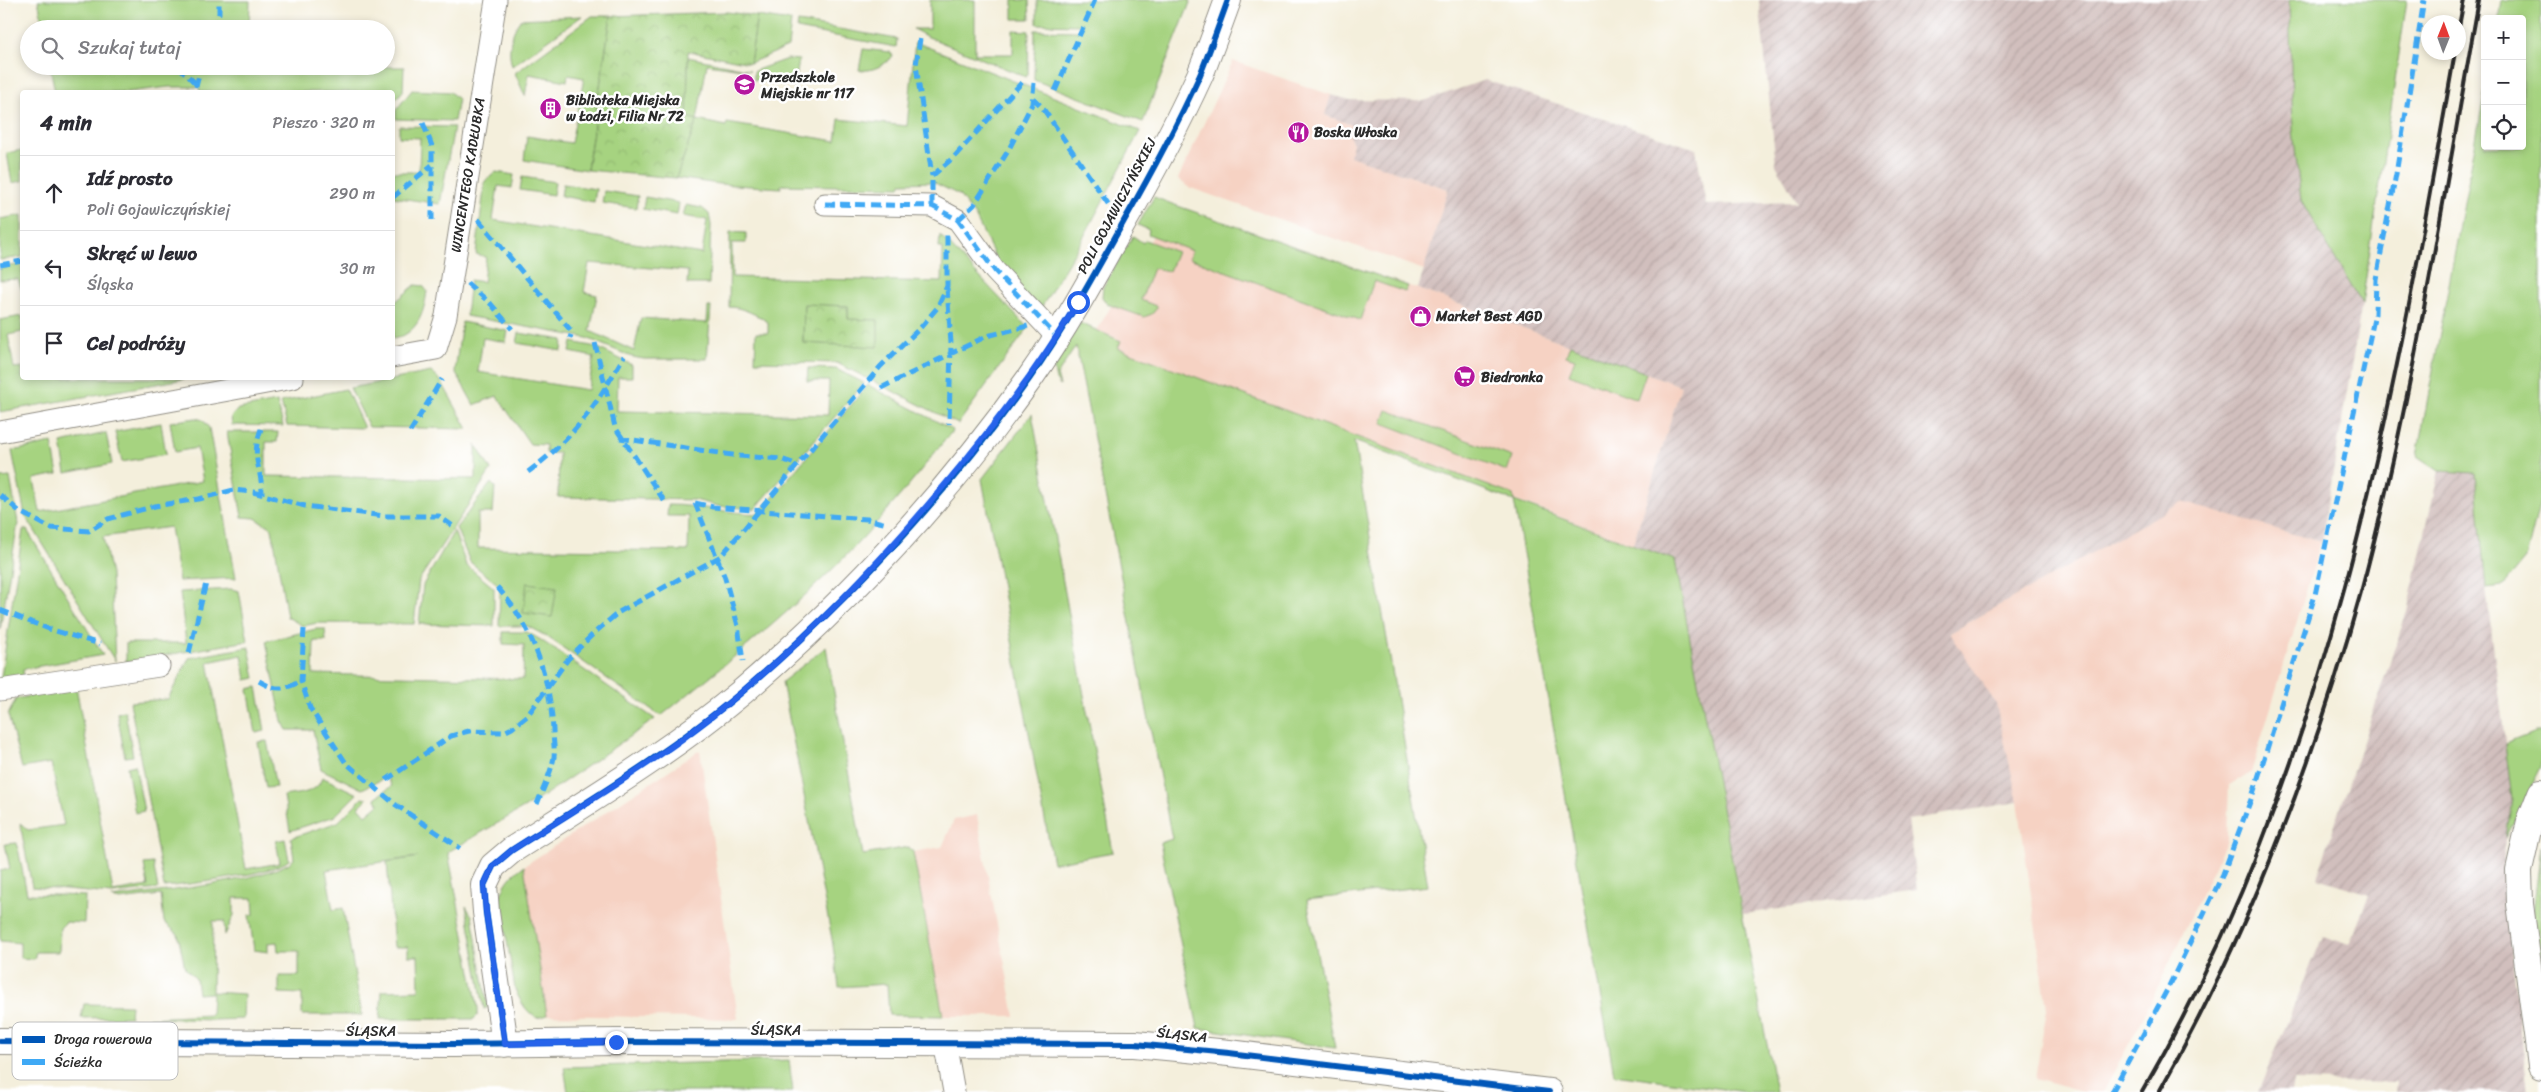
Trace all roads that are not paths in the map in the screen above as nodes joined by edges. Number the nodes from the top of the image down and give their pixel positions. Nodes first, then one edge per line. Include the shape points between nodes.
1 (496, 0) edge
2 (1228, 0) edge
3 (825, 204) dead end
4 (1057, 337) junction
5 (395, 356) edge
6 (282, 380) edge
7 (0, 432) edge
8 (159, 666) dead end
9 (0, 690) edge
10 (2541, 792) edge
11 (945, 1042) junction
12 (178, 1043) edge
13 (505, 1044) junction
14 (2541, 1066) edge
15 (954, 1092) edge
16 (1549, 1092) edge

1 - 5 street, WINCENTEGO KADŁUBKA via 446,316 436,349
2 - 4 street, POLI GOJAWICZYŃSKIEJ via 1200,74 1149,177
3 - 4 street via 932,206 958,220 995,271
4 - 13 street, POLI GOJAWICZYŃSKIEJ via 977,449 817,626 740,693 654,759 512,850 493,866 484,885 485,903
6 - 7 street
8 - 9 street
10 - 14 street via 2530,821 2519,870 2520,904
11 - 13 street, ŚLĄSKA
11 - 15 street
11 - 16 street, ŚLĄSKA via 1167,1046
12 - 13 street, ŚLĄSKA

